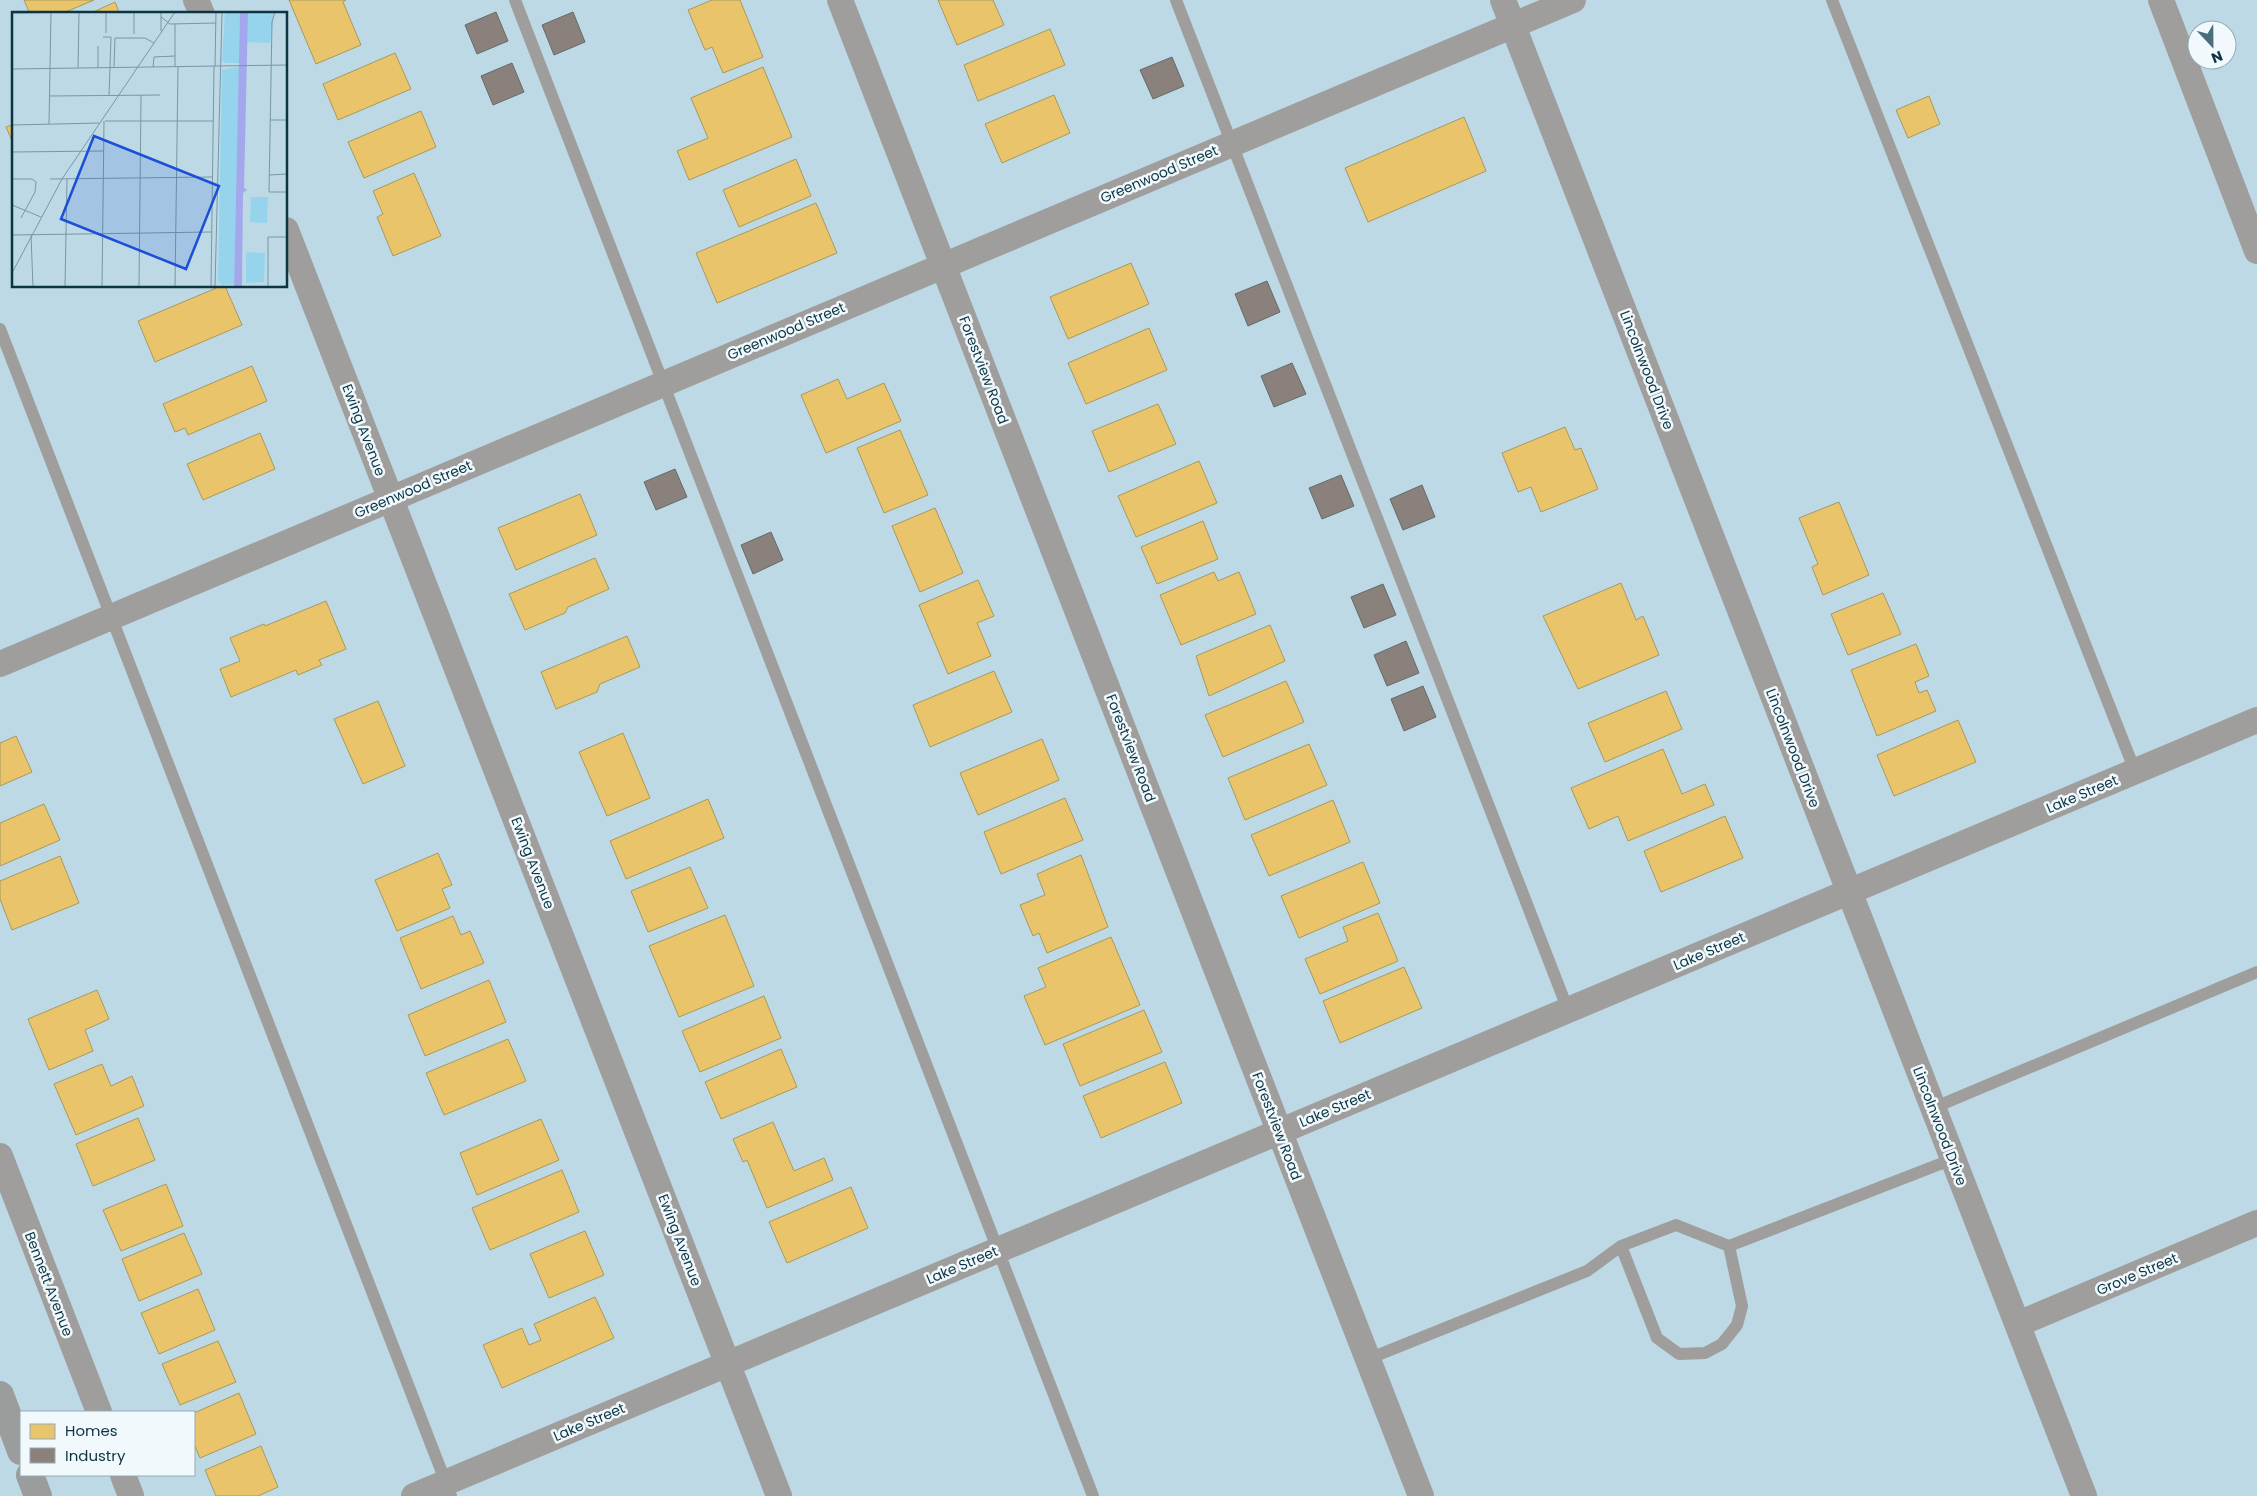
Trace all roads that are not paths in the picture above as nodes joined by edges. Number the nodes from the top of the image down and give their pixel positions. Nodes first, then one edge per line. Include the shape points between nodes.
1 (196, 0) edge
2 (515, 0) edge
3 (840, 0) edge
4 (1176, 0) edge
5 (1503, 0) edge
6 (1573, 0) edge
7 (1832, 0) edge
8 (2161, 0) edge
9 (201, 12) edge
10 (1513, 25) junction
11 (1231, 143) junction
12 (288, 235) edge
13 (2257, 252) edge
14 (943, 264) junction
15 (0, 329) edge
16 (661, 384) junction
17 (391, 499) junction
18 (111, 617) junction
19 (0, 664) edge
20 (2257, 720) edge
21 (2135, 771) junction
22 (1849, 892) junction
23 (2257, 972) edge
24 (1568, 1010) junction
25 (1933, 1108) junction
26 (1279, 1131) junction
27 (0, 1156) edge
28 (1953, 1159) junction
29 (2257, 1223) edge
30 (1621, 1246) junction
31 (1729, 1246) junction
32 (999, 1250) junction
33 (2018, 1324) junction
34 (1368, 1359) junction
35 (728, 1363) junction
36 (0, 1395) edge
37 (99, 1411) edge
38 (20, 1448) edge
39 (30, 1476) edge
40 (123, 1476) edge
41 (449, 1489) edge
42 (38, 1496) edge
43 (131, 1496) edge
44 (414, 1496) edge
45 (779, 1496) edge
46 (1093, 1496) edge
47 (1421, 1496) edge
48 (2084, 1496) edge

1 - 9 street
2 - 16 lane
3 - 14 street, Forestview Road
4 - 11 lane
5 - 10 street, Lincolnwood Drive
6 - 10 street, Greenwood Street
7 - 21 lane
8 - 13 street
10 - 11 street, Greenwood Street
10 - 22 street, Lincolnwood Drive
11 - 14 street, Greenwood Street
11 - 24 lane
12 - 17 street, Ewing Avenue
14 - 16 street, Greenwood Street
14 - 26 street, Forestview Road
15 - 18 lane
16 - 17 street, Greenwood Street
16 - 32 lane
17 - 18 street, Greenwood Street
17 - 35 street, Ewing Avenue
18 - 19 street, Greenwood Street
18 - 41 lane
20 - 21 street, Lake Street
21 - 22 street, Lake Street
22 - 24 street, Lake Street
22 - 25 street, Lincolnwood Drive
23 - 25 lane
24 - 26 street, Lake Street
25 - 28 street, Lincolnwood Drive
26 - 32 street, Lake Street
26 - 34 street, Forestview Road
27 - 37 street, Bennett Avenue
28 - 31 lane
28 - 33 street, Lincolnwood Drive
29 - 33 street, Grove Street
30 - 31 lane via 1676,1225
30 - 31 lane via 1656,1338 1679,1354 1705,1354 1722,1344 1738,1325 1742,1306
30 - 34 lane via 1587,1271
32 - 35 street, Lake Street
32 - 46 lane
33 - 48 street, Lincolnwood Drive
34 - 47 street, Forestview Road
35 - 41 street, Lake Street
35 - 45 street, Ewing Avenue
36 - 38 main road
39 - 42 main road
40 - 43 street
41 - 44 street, Lake Street

